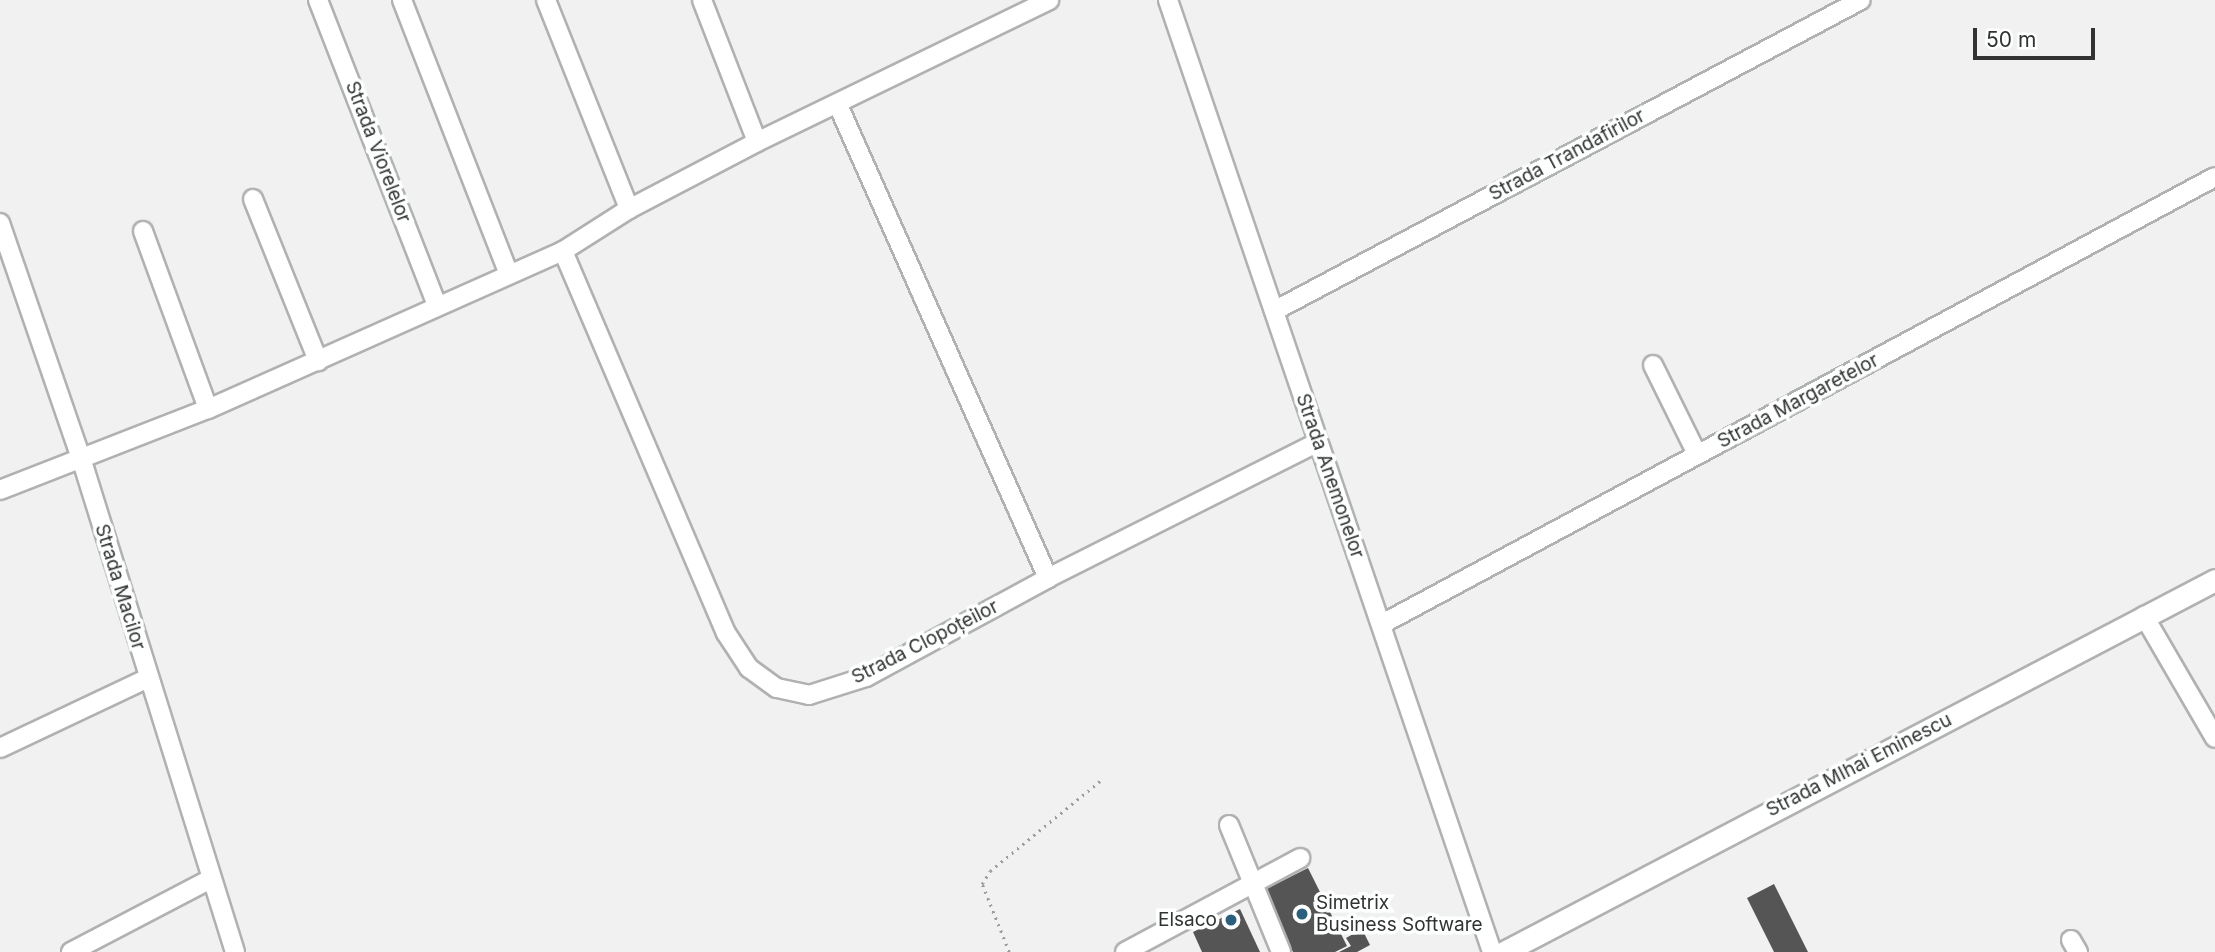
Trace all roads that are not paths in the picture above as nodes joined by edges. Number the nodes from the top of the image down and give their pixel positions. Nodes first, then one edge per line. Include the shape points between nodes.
1 (318, 0) edge
2 (402, 0) edge
3 (547, 0) edge
4 (702, 0) edge
5 (1049, 0) edge
6 (1861, 0) edge
7 (1175, 3) edge
8 (838, 105) junction
9 (757, 142) junction
10 (2215, 177) edge
11 (254, 199) dead end
12 (629, 209) junction
13 (0, 223) edge
14 (143, 231) dead end
15 (563, 251) junction
16 (509, 274) junction
17 (437, 304) junction
18 (1274, 311) junction
19 (317, 361) junction
20 (1653, 365) dead end
21 (208, 409) junction
22 (1318, 442) junction
23 (1697, 454) junction
24 (82, 461) junction
25 (0, 490) edge
26 (1048, 578) junction
27 (2215, 580) edge
28 (2144, 616) junction
29 (1382, 624) junction
30 (148, 678) junction
31 (2215, 738) edge
32 (0, 748) edge
33 (1230, 825) dead end
34 (1300, 858) dead end
35 (209, 880) junction
36 (1250, 883) junction
37 (71, 952) edge
38 (235, 952) edge
39 (1125, 952) edge
40 (1280, 952) edge
41 (1492, 952) edge
42 (1504, 952) edge

1 - 17 street, Strada Viorelelor
2 - 16 street
3 - 12 street
4 - 9 street
5 - 8 street
6 - 18 street, Strada Trandafirilor
7 - 18 street, Strada Anemonelor
8 - 9 street
8 - 26 street
9 - 12 street
10 - 23 street, Strada Margaretelor
11 - 19 street
12 - 15 street
13 - 24 street, Strada Macilor
14 - 21 street
15 - 16 street
15 - 26 street, Strada Clopoțeilor via 726,634 749,668 777,688 809,695 866,677
16 - 17 street
17 - 19 street
18 - 22 street, Strada Anemonelor
19 - 21 street
20 - 23 street
21 - 24 street
22 - 26 street, Strada Clopoțeilor
22 - 29 street, Strada Anemonelor
23 - 29 street, Strada Margaretelor
24 - 25 street
24 - 30 street, Strada Macilor
27 - 28 main road, Strada MIhai Eminescu
28 - 31 street
28 - 42 main road, Strada MIhai Eminescu
29 - 41 street, Strada Anemonelor
30 - 32 street
30 - 35 street, Strada Macilor
33 - 36 street
34 - 36 street
35 - 37 street
35 - 38 street, Strada Macilor
36 - 39 street
36 - 40 street

